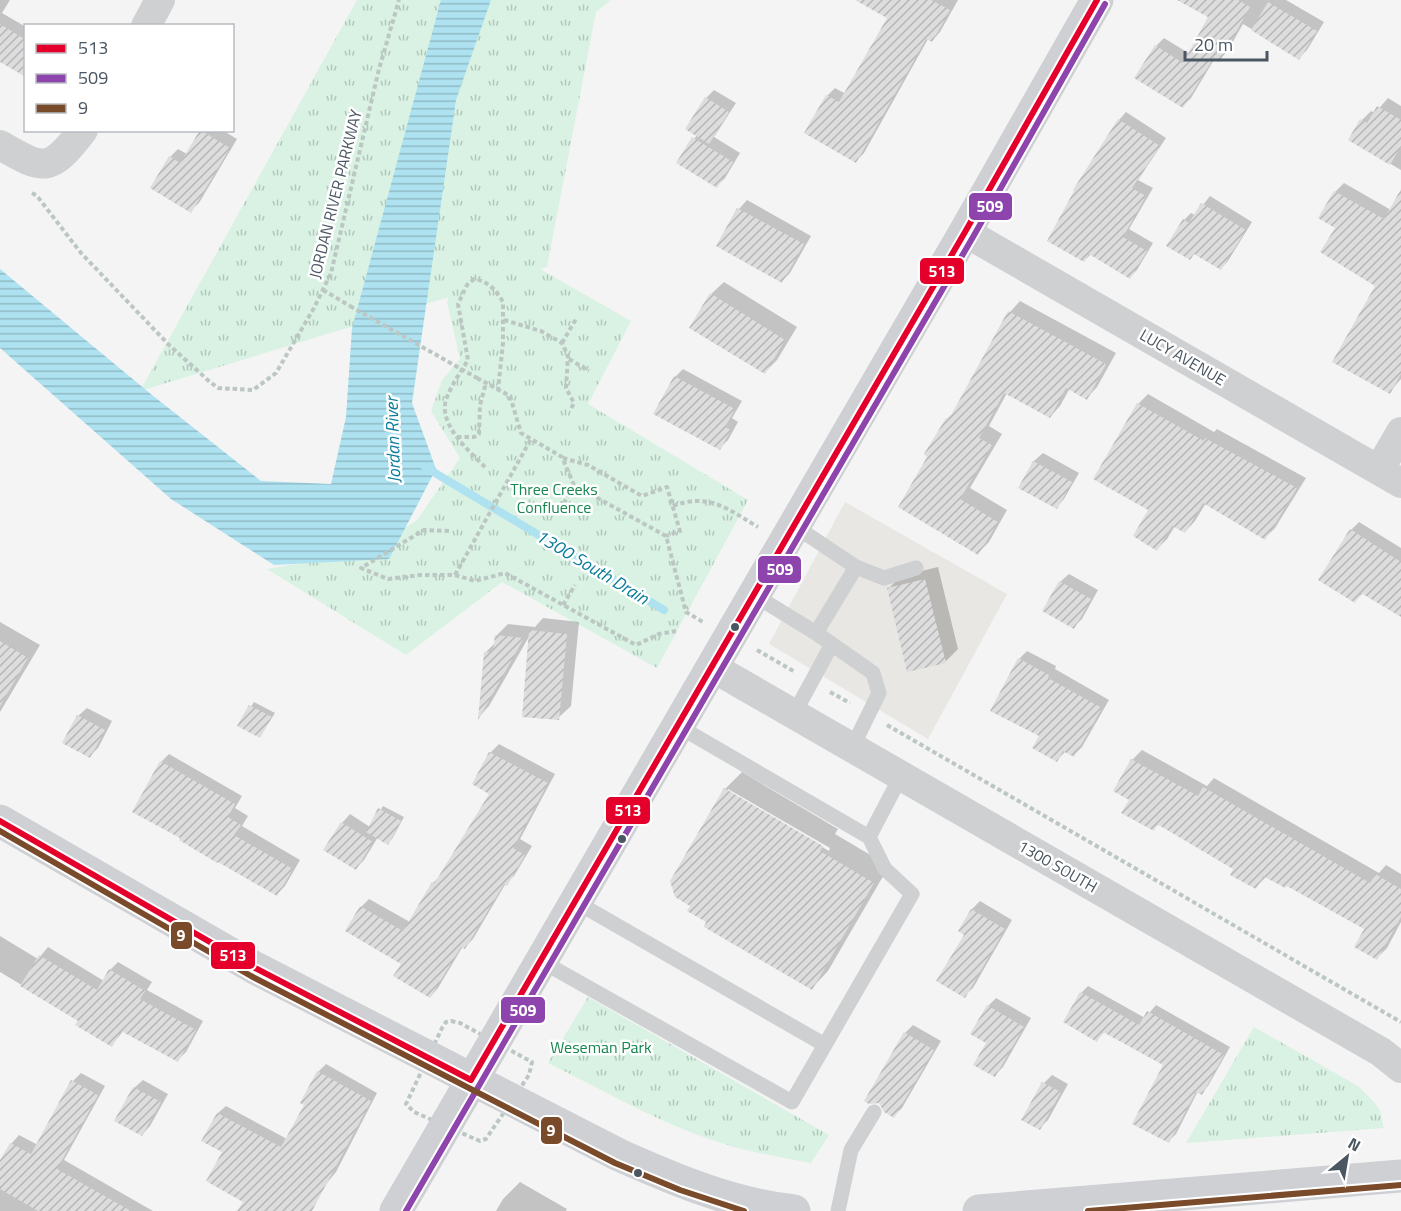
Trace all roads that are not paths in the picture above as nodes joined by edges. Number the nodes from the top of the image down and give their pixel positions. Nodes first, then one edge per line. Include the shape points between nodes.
1 (160, 0) edge
2 (1097, 0) edge
3 (147, 24) edge
4 (81, 132) edge
5 (0, 145) edge
6 (965, 232) junction
7 (1401, 432) edge
8 (1390, 476) edge
9 (794, 525) junction
10 (856, 567) junction
11 (915, 568) dead end
12 (754, 595) junction
13 (816, 633) junction
14 (832, 644) junction
15 (712, 667) junction
16 (794, 714) junction
17 (678, 726) junction
18 (852, 748) junction
19 (901, 776) junction
20 (0, 821) edge
21 (869, 837) junction
22 (576, 902) junction
23 (541, 961) junction
24 (825, 1046) junction
25 (1401, 1068) edge
26 (471, 1080) junction
27 (874, 1112) dead end
28 (1401, 1176) edge
29 (1215, 1201) edge
30 (396, 1211) edge
31 (794, 1211) edge
32 (838, 1211) edge
33 (979, 1211) edge

1 - 3 street
2 - 6 main road
4 - 5 street via 59,157 45,165
6 - 8 street, LUCY AVENUE
6 - 9 main road
7 - 8 street
9 - 10 lane
9 - 12 main road
10 - 11 lane via 884,578
10 - 13 lane
12 - 13 lane
12 - 15 main road
13 - 14 lane
14 - 16 lane
14 - 18 lane via 873,673 879,693
15 - 16 street, 1300 SOUTH
15 - 17 main road
16 - 18 street, 1300 SOUTH
17 - 21 lane
17 - 22 main road
18 - 19 street, 1300 SOUTH
19 - 21 lane
19 - 25 street, 1300 SOUTH via 1371,1046
20 - 26 main road via 255,968
21 - 24 lane via 885,869 912,894
22 - 23 main road
22 - 24 lane
23 - 24 lane via 792,1102
23 - 26 main road
26 - 30 main road
26 - 31 main road via 677,1181 739,1200
27 - 32 lane via 851,1150
28 - 29 main road
29 - 33 main road

